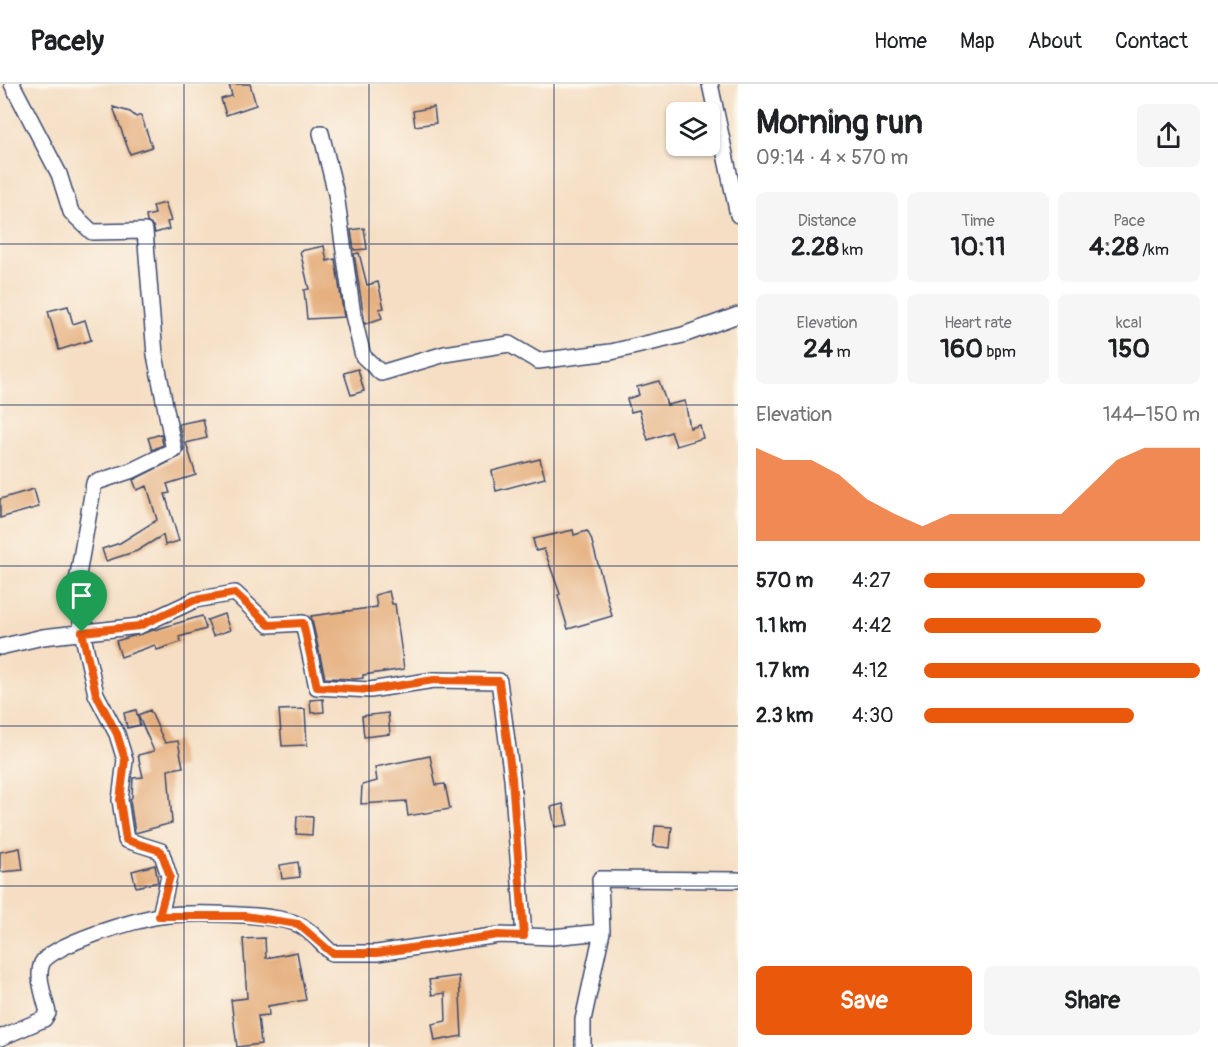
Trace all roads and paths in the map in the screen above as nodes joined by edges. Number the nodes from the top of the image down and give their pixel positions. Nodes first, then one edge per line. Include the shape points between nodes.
1 (12, 84) edge
2 (710, 84) edge
3 (321, 133) dead end
4 (738, 215) edge
5 (738, 315) edge
6 (82, 632) junction
7 (0, 647) edge
8 (738, 880) edge
9 (159, 916) junction
10 (602, 932) junction
11 (524, 936) junction
12 (0, 1038) edge
13 (583, 1047) edge

1 - 6 street via 60,174 71,212 92,232 145,231 155,355 174,450 133,471 94,483 77,581
2 - 4 street
3 - 5 street via 336,194 353,315 363,356 381,373 444,354 509,344 538,361 611,352 683,335
6 - 7 street
6 - 9 street via 96,694 117,734 125,760 120,800 126,840 161,851 170,876
6 - 11 street via 139,626 195,600 235,593 269,625 303,623 317,687 370,690 434,680 499,681 512,778
8 - 10 street via 600,879
9 - 11 street via 245,916 298,924 332,953 377,953 498,935
9 - 12 street via 107,931 52,954 43,962 40,973 48,1013 44,1019
10 - 11 street
10 - 13 street via 583,1020

